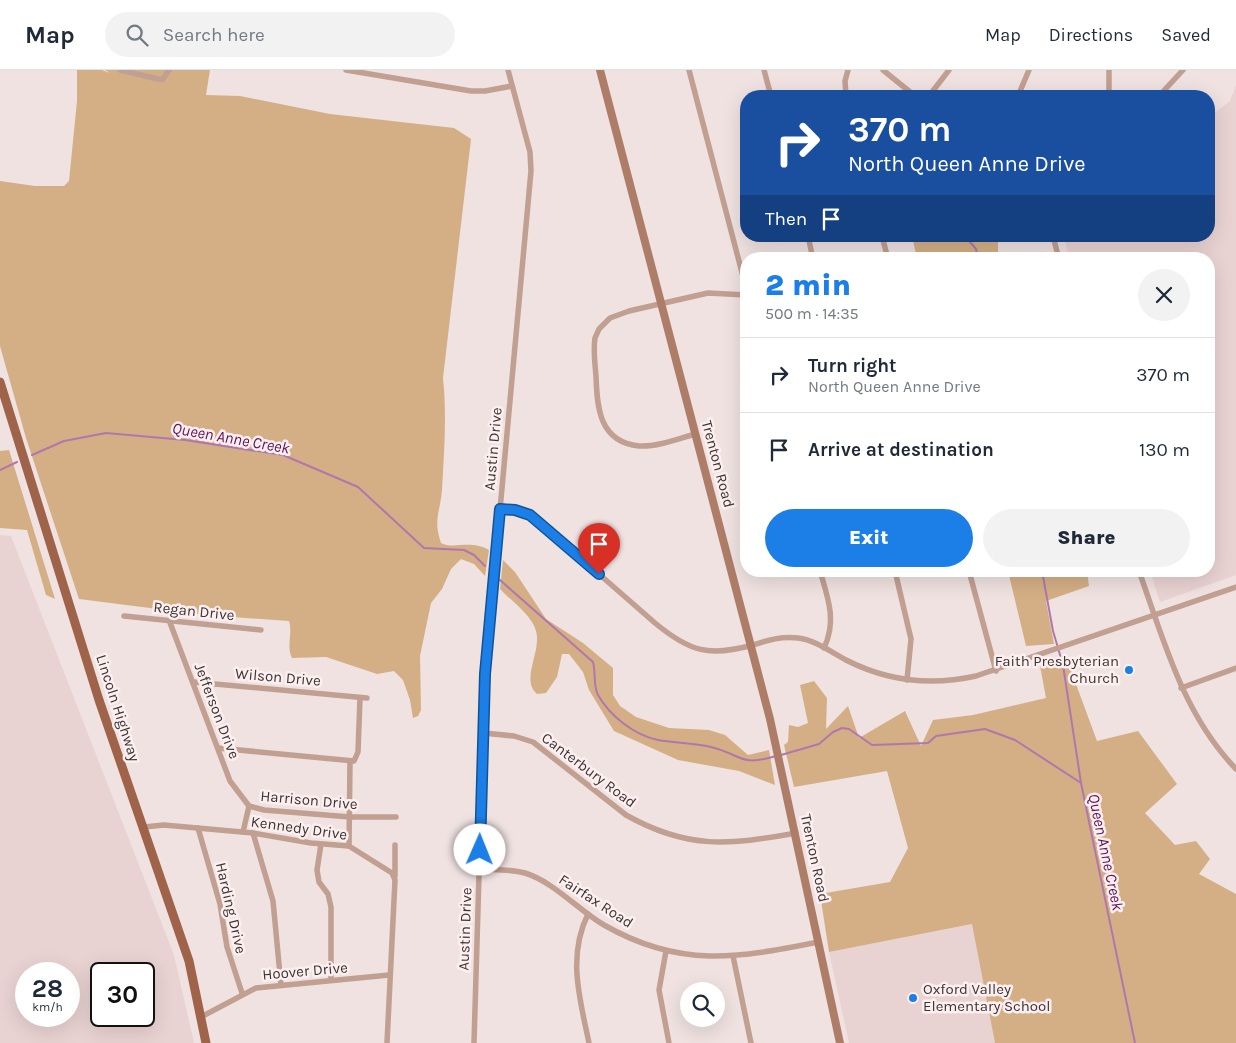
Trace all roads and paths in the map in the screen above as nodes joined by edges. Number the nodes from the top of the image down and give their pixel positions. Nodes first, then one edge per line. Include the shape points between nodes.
1 (120, 70) edge
2 (170, 70) edge
3 (346, 70) edge
4 (508, 70) edge
5 (600, 70) edge
6 (689, 70) edge
7 (764, 70) edge
8 (848, 70) edge
9 (883, 70) edge
10 (949, 70) edge
11 (1029, 70) edge
12 (1109, 70) edge
13 (1183, 70) edge
14 (512, 86) junction
15 (769, 90) edge
16 (846, 90) edge
17 (908, 90) edge
18 (934, 90) edge
19 (1021, 90) edge
20 (1109, 90) edge
21 (1165, 90) edge
22 (740, 265) edge
23 (740, 295) edge
24 (661, 303) junction
25 (0, 382) edge
26 (696, 434) junction
27 (500, 509) junction
28 (822, 577) edge
29 (896, 577) edge
30 (971, 577) edge
31 (1141, 577) edge
32 (1236, 587) edge
33 (1155, 615) junction
34 (124, 616) dead end
35 (169, 620) junction
36 (261, 630) dead end
37 (750, 645) junction
38 (824, 648) junction
39 (1236, 668) edge
40 (996, 670) junction
41 (908, 680) junction
42 (193, 682) junction
43 (1181, 688) junction
44 (360, 698) junction
45 (367, 698) dead end
46 (483, 733) junction
47 (218, 748) junction
48 (350, 761) junction
49 (1236, 768) edge
50 (249, 806) junction
51 (350, 817) junction
52 (396, 817) dead end
53 (144, 827) junction
54 (198, 828) junction
55 (243, 832) junction
56 (253, 833) junction
57 (796, 833) junction
58 (321, 844) junction
59 (395, 845) dead end
60 (349, 846) junction
61 (479, 869) junction
62 (395, 876) junction
63 (588, 914) junction
64 (819, 942) junction
65 (666, 951) junction
66 (733, 956) junction
67 (389, 975) junction
68 (331, 980) junction
69 (282, 984) junction
70 (242, 993) junction
71 (201, 1017) junction
72 (206, 1043) edge
73 (387, 1043) edge
74 (474, 1043) edge
75 (589, 1043) edge
76 (669, 1043) edge
77 (751, 1043) edge
78 (840, 1043) edge

1 - 2 street via 158,79 163,79
3 - 14 street via 471,90
4 - 14 street, Austin Drive
5 - 24 main road, Trenton Road
6 - 22 street
7 - 15 street
8 - 16 street
9 - 17 street
10 - 18 street
11 - 19 street
12 - 20 street
13 - 21 street
14 - 27 street, Austin Drive via 530,152 531,171
23 - 24 street via 708,293
24 - 26 main road, Trenton Road
24 - 26 street via 617,315 599,329 594,346 597,406 612,434 632,444 655,444
25 - 53 main road, Lincoln Highway via 99,700
26 - 37 main road, Trenton Road
27 - 37 street via 522,512 536,519 680,643 709,652
27 - 46 street, Austin Drive
28 - 38 street via 832,616
29 - 41 street via 911,639
30 - 40 street
31 - 33 street
32 - 33 street
33 - 40 street
33 - 43 street
34 - 35 street, Regan Drive
35 - 36 street, Regan Drive
35 - 42 street, Jefferson Drive
37 - 38 street via 787,637 806,640
37 - 57 main road, Trenton Road
38 - 41 street via 873,672
39 - 43 street
40 - 41 street via 947,681
42 - 44 street, Wilson Drive
42 - 47 street, Jefferson Drive
43 - 49 street via 1196,718
44 - 45 street, Wilson Drive
44 - 48 street via 358,752 356,760
46 - 57 street, Canterbury Road via 514,736 533,742 626,815 676,837 725,843
46 - 61 street, Austin Drive
47 - 48 street
47 - 50 street, Jefferson Drive via 230,781
48 - 51 street
50 - 51 street, Harrison Drive
50 - 55 street, Harrison Drive
51 - 52 street, Harrison Drive
51 - 60 street
53 - 54 street, Kennedy Drive
53 - 71 main road, Lincoln Highway via 189,961
54 - 55 street, Kennedy Drive
54 - 70 street, Harding Drive via 220,904 229,955
55 - 56 street, Kennedy Drive
56 - 58 street, Kennedy Drive
56 - 69 street via 273,901
57 - 64 main road, Trenton Road
58 - 60 street, Kennedy Drive
58 - 68 street via 317,870 331,906
59 - 62 street
60 - 62 street, Kennedy Drive
61 - 63 street, Fairfax Road via 526,874 550,886
61 - 74 street, Austin Drive
62 - 67 street
63 - 65 street, Fairfax Road via 627,936
63 - 75 street via 578,938 576,963
64 - 66 street, Fairfax Road
64 - 78 main road, Trenton Road
65 - 66 street, Fairfax Road
65 - 76 street via 659,990
66 - 77 street
67 - 68 street, Hoover Drive
67 - 73 street
68 - 69 street, Hoover Drive
69 - 70 street, Hoover Drive
70 - 71 street, Hoover Drive
71 - 72 main road, Lincoln Highway

